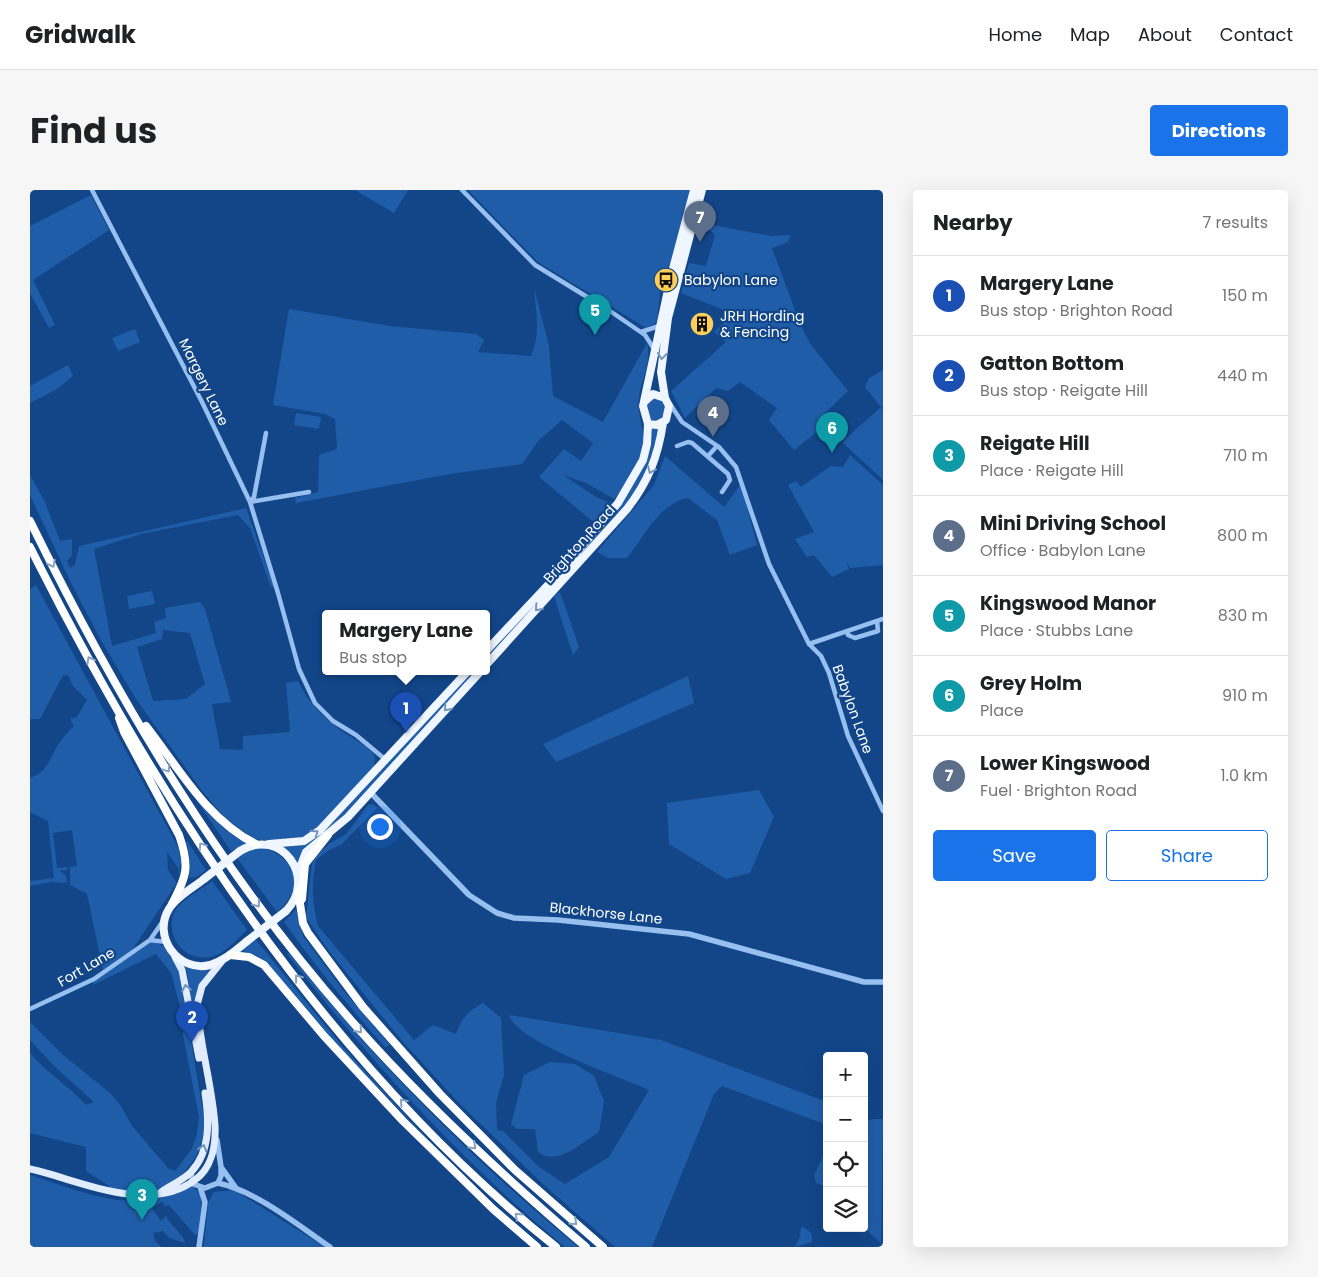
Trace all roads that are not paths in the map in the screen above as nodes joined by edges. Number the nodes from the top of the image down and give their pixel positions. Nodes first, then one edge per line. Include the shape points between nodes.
1 (92, 190) edge
2 (462, 190) edge
3 (694, 190) edge
4 (702, 190) edge
5 (660, 326) junction
6 (640, 332) junction
7 (654, 349) junction
8 (666, 399) junction
9 (644, 402) junction
10 (677, 417) junction
11 (665, 421) junction
12 (648, 424) junction
13 (266, 434) dead end
14 (677, 446) dead end
15 (717, 446) junction
16 (708, 456) junction
17 (309, 492) dead end
18 (722, 492) dead end
19 (250, 502) junction
20 (30, 521) edge
21 (30, 547) edge
22 (883, 619) edge
23 (877, 621) junction
24 (847, 631) junction
25 (808, 644) junction
26 (490, 647) edge
27 (490, 661) edge
28 (464, 675) edge
29 (477, 675) edge
30 (124, 697) junction
31 (113, 702) junction
32 (386, 760) junction
33 (370, 792) junction
34 (883, 811) edge
35 (328, 835) junction
36 (256, 844) junction
37 (269, 844) junction
38 (298, 873) junction
39 (298, 891) junction
40 (172, 904) junction
41 (300, 912) junction
42 (164, 920) junction
43 (150, 940) junction
44 (166, 942) junction
45 (174, 954) junction
46 (227, 957) junction
47 (883, 982) edge
48 (30, 1009) edge
49 (202, 1040) junction
50 (221, 1167) junction
51 (30, 1169) edge
52 (190, 1172) junction
53 (192, 1182) junction
54 (215, 1185) junction
55 (200, 1187) junction
56 (236, 1188) junction
57 (159, 1194) junction
58 (205, 1198) junction
59 (200, 1244) edge
60 (330, 1247) edge
61 (537, 1247) edge
62 (556, 1247) edge
63 (586, 1247) edge
64 (603, 1247) edge

1 - 19 street, Margery Lane
2 - 6 street via 535,265
3 - 5 highway
4 -> 8 highway via 668,318 661,372
5 - 6 street
5 - 7 highway
6 - 7 street
7 - 9 highway
8 - 9 highway via 653,394
8 - 10 street, Babylon Lane
8 - 11 highway via 669,406
9 - 12 highway via 643,411
10 - 11 street
10 - 15 street, Babylon Lane
11 - 12 highway via 657,426
11 -> 27 highway, Brighton Road via 655,462 639,493
12 - 26 highway, Brighton Road via 643,460 618,503 563,569
13 - 19 street via 254,497
14 - 16 street via 692,443
15 - 16 street
15 - 25 street, Babylon Lane via 736,466 769,564
16 - 18 street via 728,474 730,480
17 - 19 street
19 - 32 street, Margery Lane via 298,668 315,703 333,721
20 -> 30 highway
31 -> 21 highway
22 - 23 street
23 - 24 street
23 - 24 street via 878,631 863,636 852,638
24 - 25 street
25 - 34 street, Babylon Lane via 821,656 830,673 848,736
28 - 32 highway
29 -> 33 highway
30 - 36 highway via 208,805 238,834
30 -> 63 highway via 231,868 329,994 421,1096 473,1147
31 - 40 highway via 124,732 185,852 187,868 183,885
62 -> 31 highway via 464,1165 370,1066 317,1003 221,875
37 -> 32 highway via 289,844 312,836
33 - 35 highway
33 - 47 street, Blackhorse Lane via 469,895 498,913 514,918 689,934 864,982
35 - 38 highway via 306,852
35 - 41 highway via 305,864
36 - 37 highway
36 - 40 highway, bridge via 240,851
37 - 38 highway via 286,855
38 - 39 highway
39 - 41 highway
39 - 46 highway, bridge via 286,911
40 - 42 highway
41 -> 64 highway via 308,933 323,955 414,1065 509,1164
42 - 43 street, Fort Lane
42 - 44 highway
43 - 44 street
43 - 48 street, Fort Lane via 94,979
44 - 45 highway
45 - 46 highway via 201,966
52 -> 45 main road via 203,1152 208,1133 207,1109 182,970
46 - 49 main road via 206,978 198,997
46 - 61 highway via 249,957 264,965 403,1122
49 - 50 street via 215,1108
49 - 53 main road via 215,1123 214,1142 207,1166
50 - 54 street via 222,1176
50 - 56 street
51 - 57 main road via 109,1190
52 - 53 street
52 - 57 main road
53 - 55 street
53 - 57 main road via 175,1191
54 - 55 street
54 - 56 street
54 - 58 street
55 - 58 street
56 - 60 street
58 - 59 street

